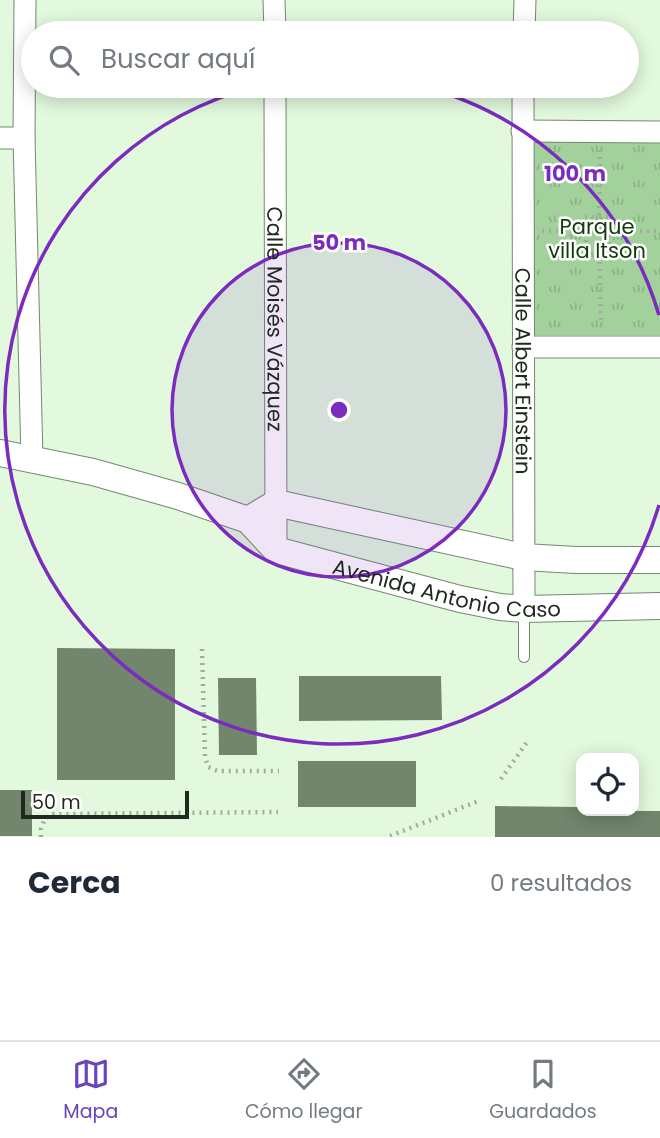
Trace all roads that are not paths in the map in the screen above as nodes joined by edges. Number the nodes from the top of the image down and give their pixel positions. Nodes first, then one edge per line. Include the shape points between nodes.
1 (25, 0) edge
2 (275, 0) edge
3 (525, 0) edge
4 (25, 21) edge
5 (275, 21) edge
6 (524, 21) edge
7 (24, 98) edge
8 (275, 98) edge
9 (523, 98) edge
10 (522, 131) junction
11 (660, 132) edge
12 (0, 138) edge
13 (24, 138) junction
14 (523, 347) junction
15 (660, 347) edge
16 (0, 453) edge
17 (32, 458) junction
18 (276, 503) junction
19 (248, 520) junction
20 (276, 550) junction
21 (523, 557) junction
22 (660, 560) edge
23 (660, 606) edge
24 (524, 609) junction
25 (524, 657) dead end

1 - 4 street
2 - 5 street
3 - 6 street
7 - 13 street
8 - 18 street, Calle Moisés Vázquez
9 - 10 street, Calle Albert Einstein
10 - 11 street
10 - 14 street, Calle Albert Einstein
12 - 13 street
13 - 17 street
14 - 15 street
14 - 21 street, Calle Albert Einstein
16 - 17 street
17 - 19 street via 178,496
18 - 19 street
18 - 20 street, Calle Moisés Vázquez
18 - 21 street, Avenida Antonio Caso
19 - 20 street
20 - 24 street, Avenida Antonio Caso via 460,599
21 - 22 street, Avenida Antonio Caso
21 - 24 street, Calle Albert Einstein
23 - 24 street, Avenida Antonio Caso
24 - 25 lane, Calle Albert Einstein

